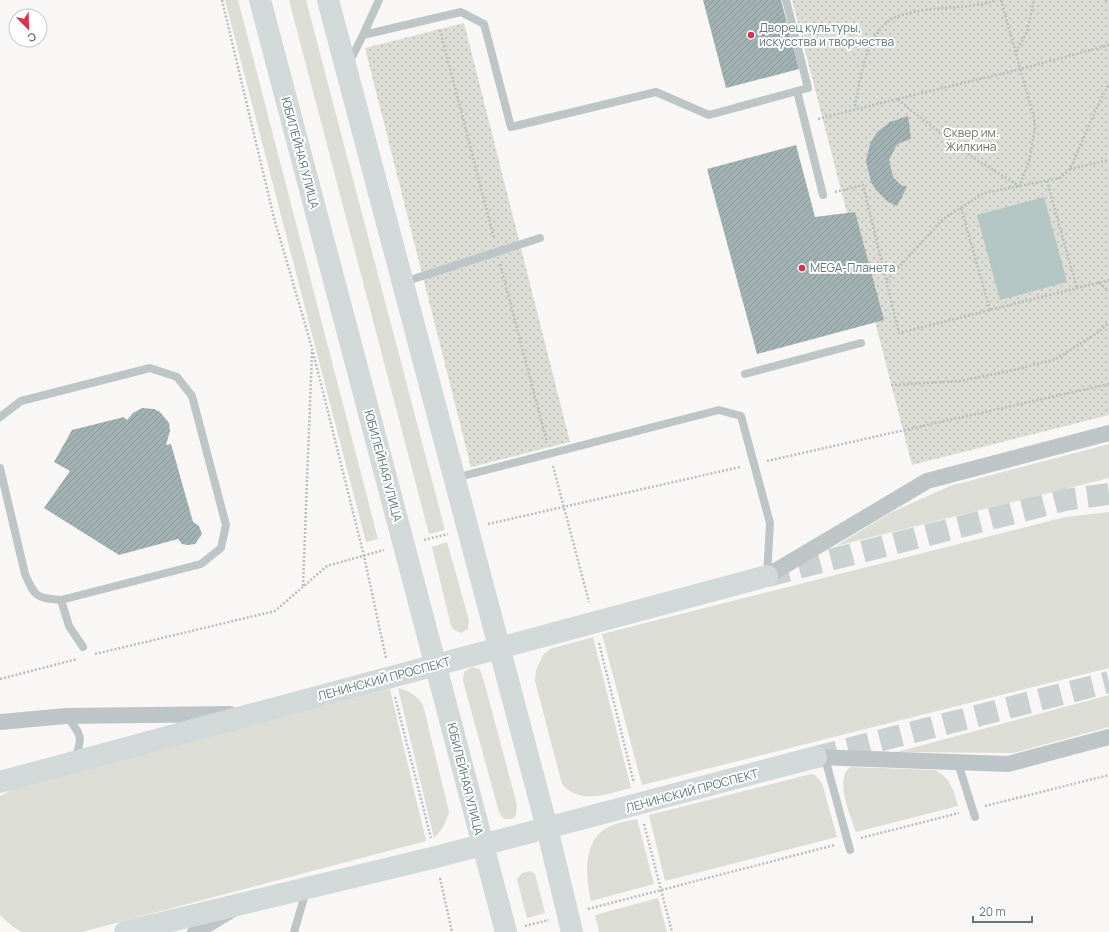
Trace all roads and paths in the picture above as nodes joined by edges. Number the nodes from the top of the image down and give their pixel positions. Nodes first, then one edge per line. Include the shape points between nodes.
1 (222, 0) edge
2 (260, 0) edge
3 (328, 0) edge
4 (378, 0) edge
5 (786, 0) edge
6 (997, 0) edge
7 (1002, 0) edge
8 (1034, 0) edge
9 (1105, 0) edge
10 (1109, 1) edge
11 (363, 35) junction
12 (1109, 45) edge
13 (1016, 52) junction
14 (346, 69) junction
15 (1021, 69) junction
16 (1109, 84) edge
17 (797, 91) junction
18 (897, 98) junction
19 (854, 110) junction
20 (805, 122) junction
21 (1109, 160) edge
22 (1070, 169) junction
23 (1047, 180) junction
24 (1018, 186) junction
25 (823, 194) joint
26 (961, 208) junction
27 (540, 238) dead end
28 (886, 280) junction
29 (1109, 280) edge
30 (403, 283) junction
31 (1099, 283) junction
32 (1077, 289) junction
33 (1109, 291) edge
34 (990, 310) junction
35 (1109, 322) edge
36 (861, 342) dead end
37 (312, 348) junction
38 (745, 374) dead end
39 (1109, 384) edge
40 (891, 385) dead end
41 (0, 417) edge
42 (1109, 433) edge
43 (754, 464) junction
44 (0, 468) edge
45 (454, 478) junction
46 (563, 506) junction
47 (491, 523) dead end
48 (327, 566) dead end
49 (767, 576) junction
50 (303, 586) junction
51 (61, 600) junction
52 (589, 602) dead end
53 (599, 642) dead end
54 (83, 647) dead end
55 (499, 648) junction
56 (94, 654) dead end
57 (80, 658) dead end
58 (436, 665) junction
59 (390, 678) junction
60 (0, 679) edge
61 (252, 714) junction
62 (66, 716) junction
63 (0, 722) edge
64 (1109, 737) edge
65 (821, 758) junction
66 (958, 762) junction
67 (71, 763) junction
68 (0, 782) edge
69 (635, 788) dead end
70 (975, 817) dead end
71 (642, 820) dead end
72 (547, 828) junction
73 (482, 845) junction
74 (850, 850) dead end
75 (436, 857) junction
76 (307, 888) junction
77 (570, 923) edge
78 (202, 926) edge
79 (125, 932) edge
80 (294, 932) edge
81 (452, 932) edge
82 (506, 932) edge
83 (672, 932) edge

1 - 37 path via 274,218
2 - 58 main road, ЮБИЛЕЙНАЯ УЛИЦА
3 - 14 main road
4 - 11 lane
5 - 17 lane via 808,88
6 - 19 path via 978,6 924,10 892,18 874,37 865,61
7 - 13 path
8 - 13 path via 1027,32
9 - 10 path
11 - 14 lane
11 - 17 lane via 461,12 484,24 511,128 656,92 709,115
12 - 15 path
13 - 15 path
14 - 30 main road
15 - 18 path
15 - 24 path via 1035,128 1029,162
16 - 22 path
17 - 20 lane
18 - 19 path
18 - 24 path via 964,152
19 - 20 path
20 - 25 lane
21 - 22 path
22 - 23 path via 1060,178
23 - 24 path
23 - 32 path
24 - 26 path via 984,193
25 - 28 path via 863,185
26 - 28 path via 943,219
26 - 34 path
27 - 30 lane
28 - 34 path via 899,333
29 - 31 path
30 - 45 main road
31 - 32 path
31 - 33 path
32 - 34 path
35 - 40 path via 1097,333 1056,359 960,381
36 - 38 lane
37 - 50 path
37 - 59 path via 364,556
39 - 43 path
41 - 51 lane via 21,401 150,368 177,377 192,396 226,525 221,548 201,564
42 - 49 street via 927,481
43 - 45 lane via 741,416 719,410
43 - 46 path
43 - 49 lane via 770,523
44 - 51 lane via 25,574 32,590 42,598
45 - 55 main road
46 - 47 path
46 - 52 path
48 - 50 path
49 - 55 main road, ЛЕНИНСКИЙ ПРОСПЕКТ
50 - 56 path via 275,611
51 - 54 lane via 68,626
53 - 69 path
55 - 58 main road, ЛЕНИНСКИЙ ПРОСПЕКТ
55 - 72 main road
57 - 60 path
58 - 59 main road, ЛЕНИНСКИЙ ПРОСПЕКТ
58 - 73 main road, ЮБИЛЕЙНАЯ УЛИЦА
59 - 61 main road, ЛЕНИНСКИЙ ПРОСПЕКТ
59 - 75 path
61 - 62 street
61 - 67 main road, ЛЕНИНСКИЙ ПРОСПЕКТ
62 - 63 street
62 - 67 lane via 79,732 81,745
64 - 66 street via 1008,764
65 - 66 street
65 - 72 main road, ЛЕНИНСКИЙ ПРОСПЕКТ
65 - 74 lane
66 - 70 lane
67 - 68 main road, ЛЕНИНСКИЙ ПРОСПЕКТ
71 - 83 path
72 - 73 main road, ЛЕНИНСКИЙ ПРОСПЕКТ
72 - 77 main road
73 - 75 main road, ЛЕНИНСКИЙ ПРОСПЕКТ
73 - 82 main road, ЮБИЛЕЙНАЯ УЛИЦА
75 - 76 main road, ЛЕНИНСКИЙ ПРОСПЕКТ
75 - 81 path
76 - 78 main road, ЛЕНИНСКИЙ ПРОСПЕКТ via 244,903
76 - 80 lane
77 - 82 path
78 - 79 main road, ЛЕНИНСКИЙ ПРОСПЕКТ

